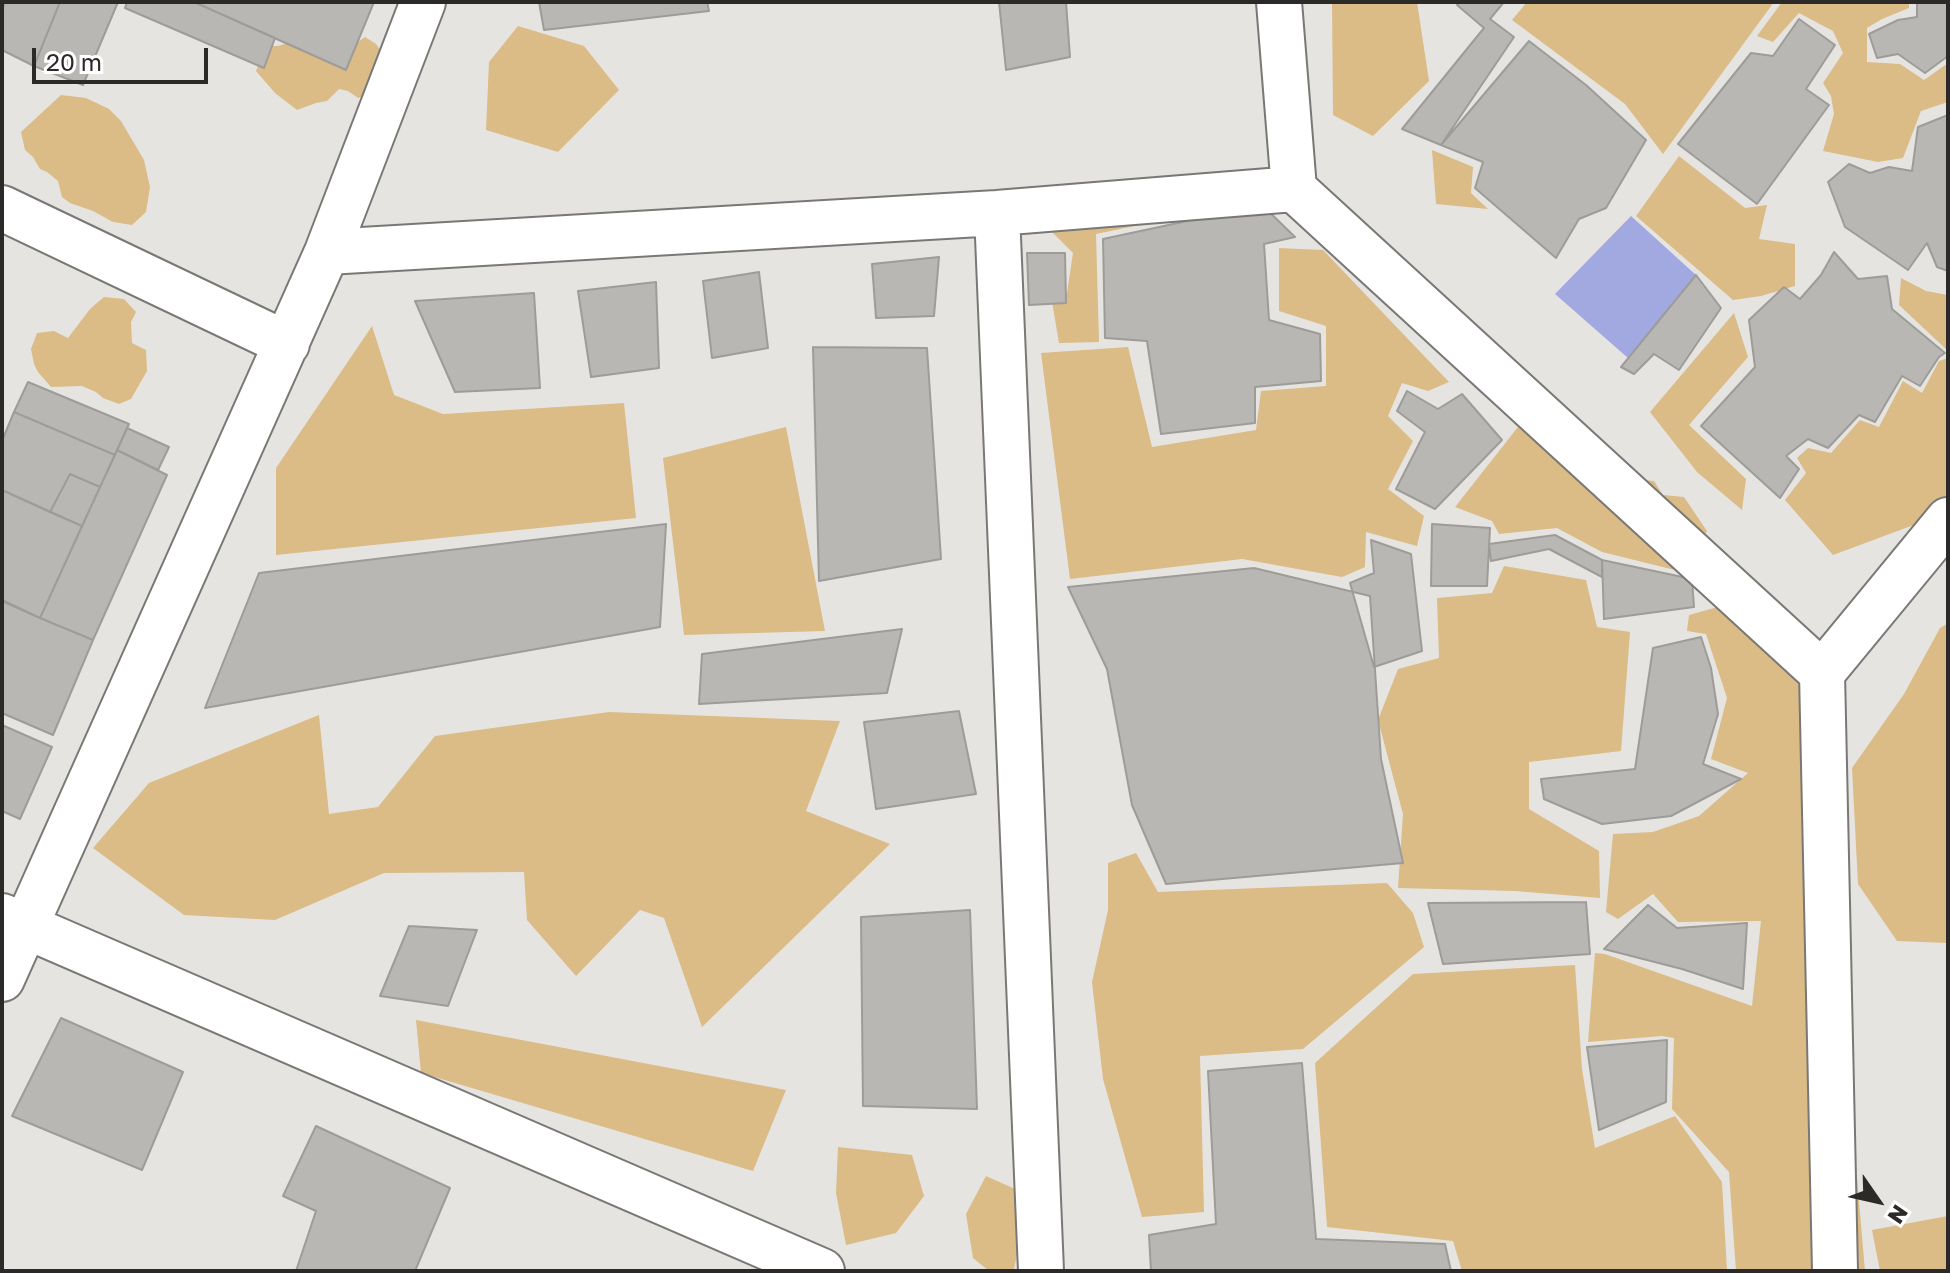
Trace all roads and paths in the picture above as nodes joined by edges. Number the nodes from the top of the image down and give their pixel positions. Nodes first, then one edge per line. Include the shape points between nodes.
1 (423, 2) edge
2 (1279, 2) edge
3 (1294, 189) junction
4 (2, 208) edge
5 (997, 213) junction
6 (327, 252) junction
7 (287, 344) junction
8 (1948, 520) edge
9 (1822, 673) junction
10 (13, 921) edge
11 (2, 979) edge
12 (822, 1271) edge
13 (1041, 1271) edge
14 (1835, 1271) edge

1 - 6 street
2 - 3 street
3 - 5 street
3 - 9 street
4 - 7 street
5 - 6 street
5 - 13 street
6 - 7 street
7 - 10 street
8 - 9 street
9 - 14 street
10 - 11 street
10 - 12 street

